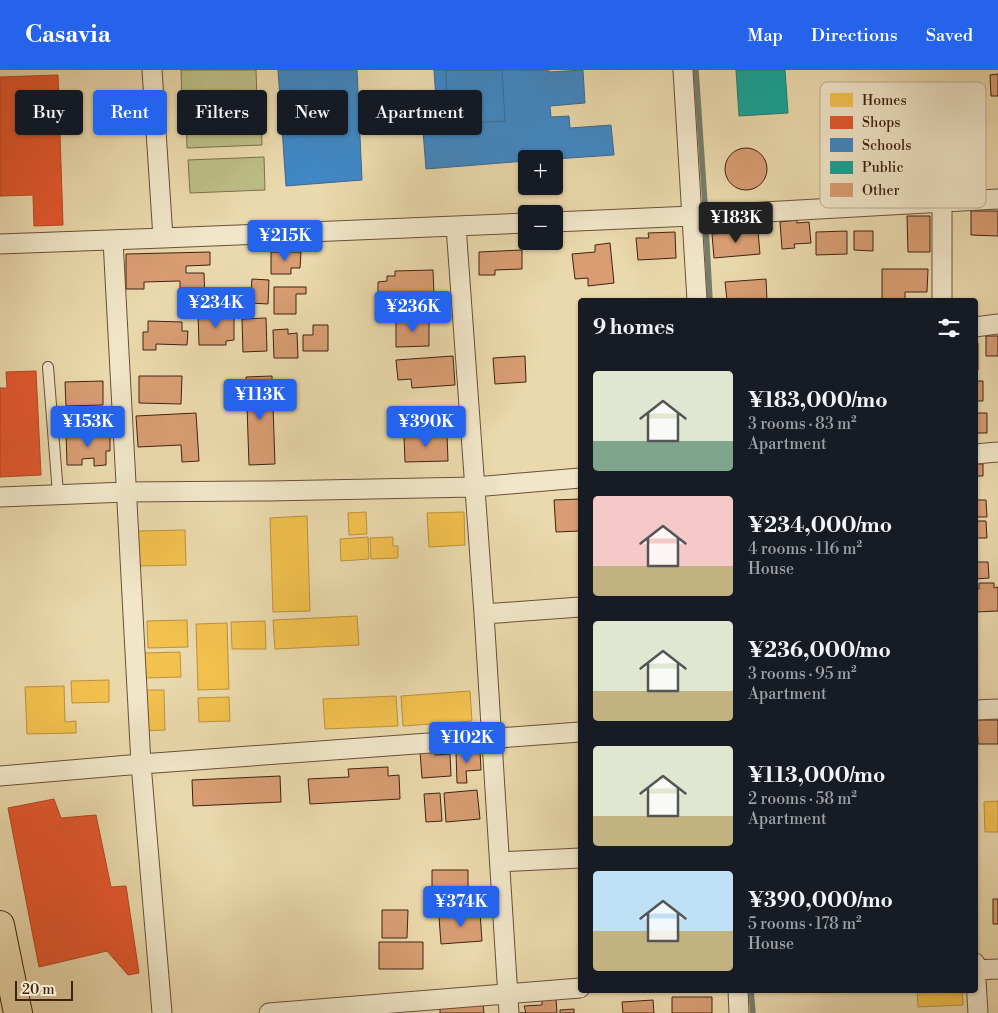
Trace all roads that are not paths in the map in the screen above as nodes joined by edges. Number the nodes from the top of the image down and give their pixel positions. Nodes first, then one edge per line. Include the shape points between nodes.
1 (152, 70) edge
2 (683, 70) edge
3 (835, 208) edge
4 (942, 208) edge
5 (692, 216) junction
6 (563, 222) edge
7 (518, 223) edge
8 (456, 226) junction
9 (163, 238) junction
10 (113, 240) junction
11 (0, 244) edge
12 (697, 298) edge
13 (942, 298) edge
14 (998, 324) edge
15 (978, 327) edge
16 (48, 367) dead end
17 (998, 452) edge
18 (978, 454) edge
19 (578, 478) edge
20 (474, 486) junction
21 (126, 492) junction
22 (58, 494) junction
23 (0, 497) edge
24 (578, 608) edge
25 (484, 614) junction
26 (998, 709) edge
27 (978, 710) edge
28 (578, 732) edge
29 (492, 739) junction
30 (142, 764) junction
31 (0, 776) edge
32 (578, 858) edge
33 (500, 862) junction
34 (0, 924) edge
35 (998, 969) edge
36 (978, 970) edge
37 (578, 988) edge
38 (508, 993) junction
39 (738, 993) edge
40 (977, 993) edge
41 (18, 1013) edge
42 (162, 1013) edge
43 (269, 1013) edge
44 (510, 1013) edge
45 (739, 1013) edge
46 (978, 1013) edge

1 - 9 street
2 - 5 street
3 - 5 street
4 - 13 street
5 - 6 street
5 - 12 street
7 - 8 street
8 - 9 street
8 - 20 street
9 - 10 street
10 - 11 street
10 - 21 street
14 - 15 street
16 - 22 lane
17 - 18 street
19 - 20 street
20 - 21 street
20 - 25 street
21 - 22 street
21 - 30 street
22 - 23 street
24 - 25 street
25 - 29 street
26 - 27 street
28 - 29 street
29 - 30 street
29 - 33 street
30 - 31 street
30 - 42 street
32 - 33 street
33 - 38 street
34 - 41 highway
35 - 36 street
37 - 38 street
38 - 43 street
38 - 44 street
39 - 45 street
40 - 46 street

